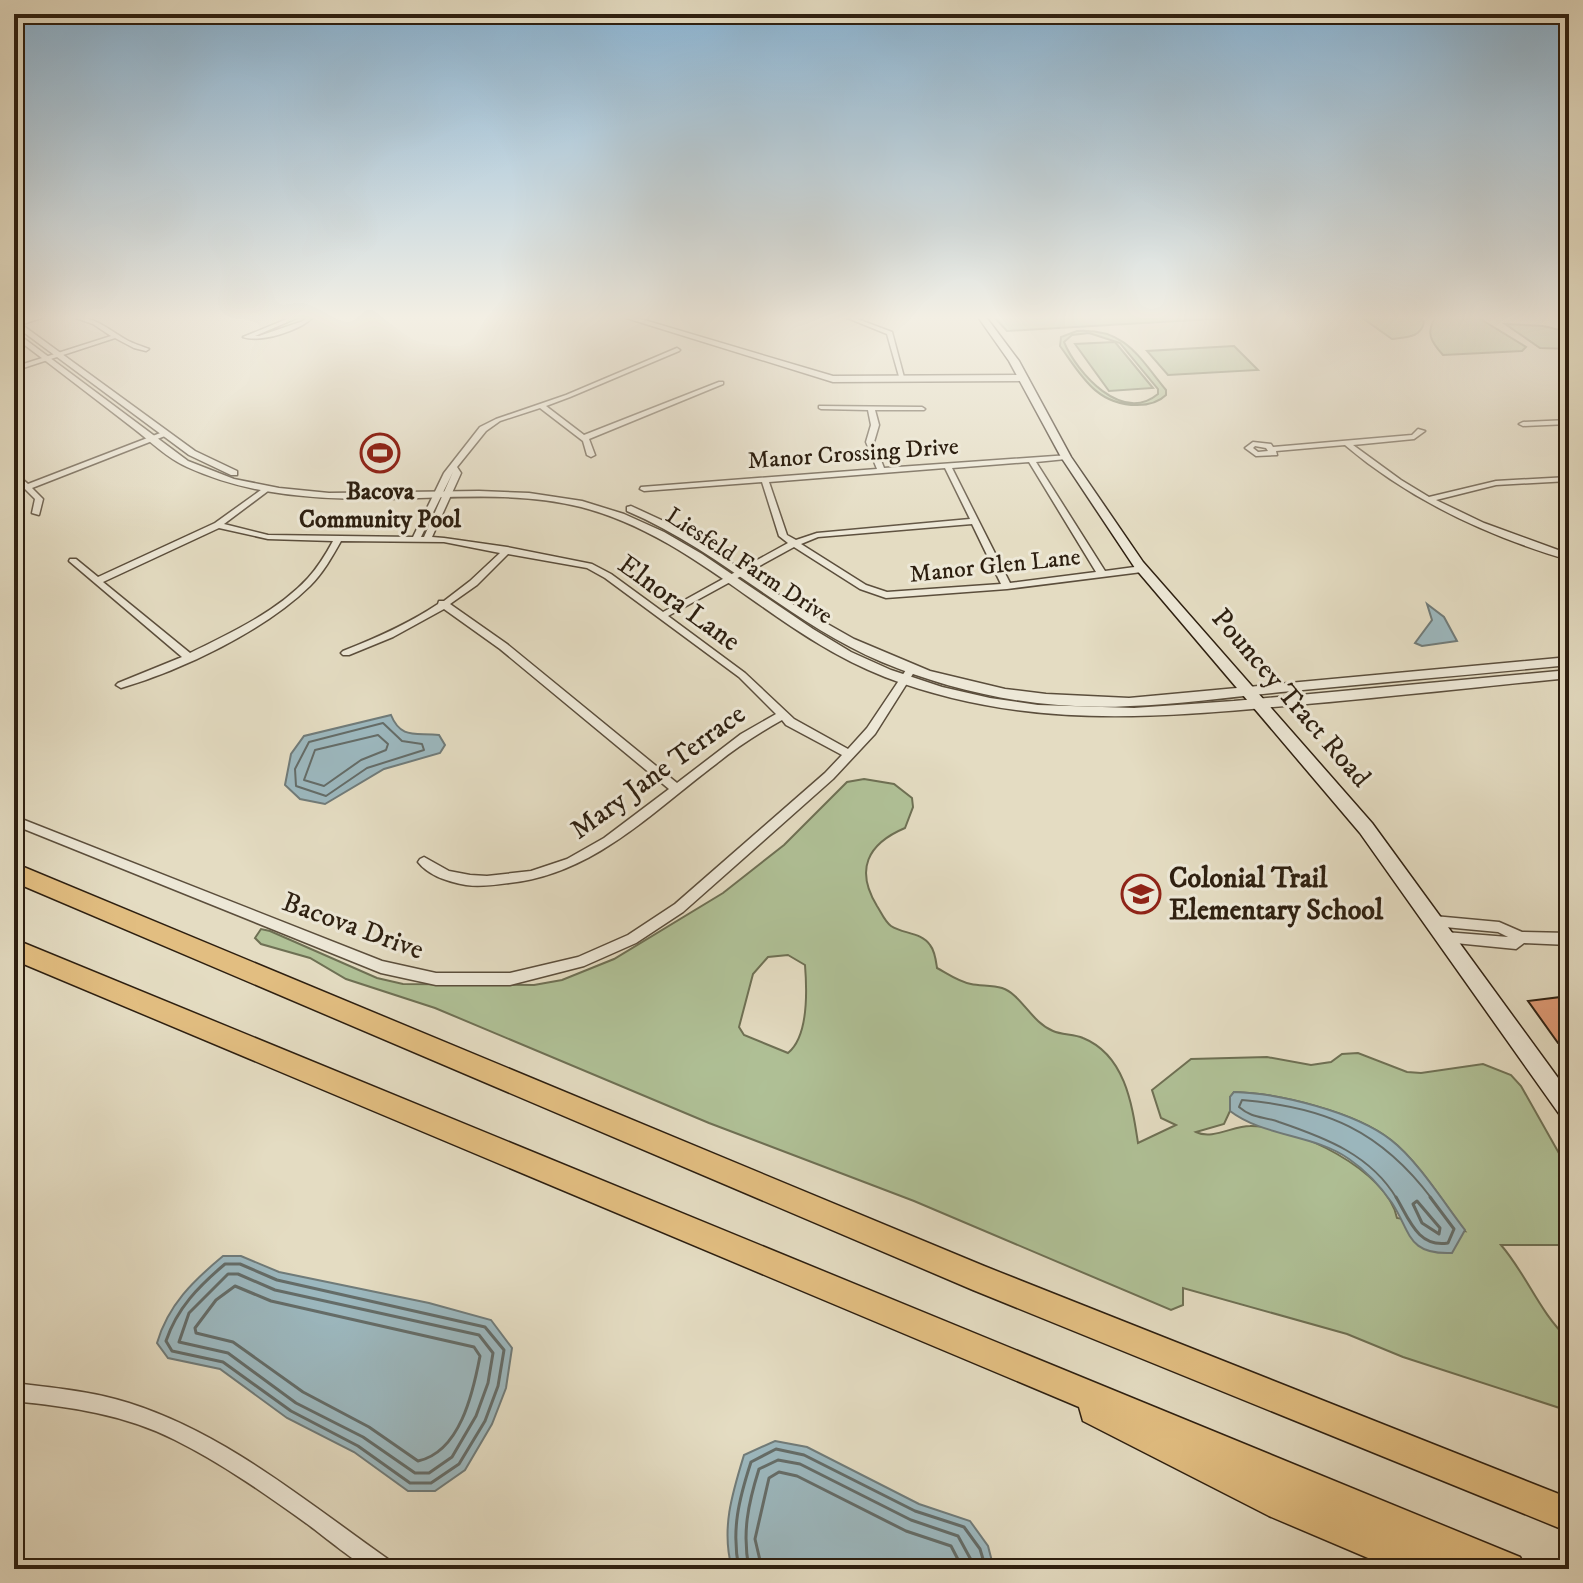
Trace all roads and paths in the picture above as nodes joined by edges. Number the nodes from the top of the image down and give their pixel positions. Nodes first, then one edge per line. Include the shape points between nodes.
1 (90, 391) edge
2 (108, 391) edge
3 (575, 391) edge
4 (701, 391) edge
5 (1031, 391) edge
6 (540, 405) junction
7 (821, 407) dead end
8 (871, 408) junction
9 (922, 409) dead end
10 (1569, 422) edge
11 (1523, 424) dead end
12 (1421, 431) dead end
13 (166, 434) junction
14 (584, 438) junction
15 (154, 439) junction
16 (1348, 444) junction
17 (1274, 449) dead end
18 (591, 455) dead end
19 (1066, 457) junction
20 (1031, 460) junction
21 (948, 467) junction
22 (882, 472) junction
23 (14, 474) edge
24 (1569, 479) edge
25 (765, 481) junction
26 (27, 487) junction
27 (265, 489) junction
28 (644, 489) dead end
29 (444, 491) junction
30 (1427, 500) junction
31 (36, 513) dead end
32 (974, 521) junction
33 (218, 525) junction
34 (338, 539) junction
35 (421, 539) junction
36 (796, 545) junction
37 (507, 550) junction
38 (1569, 557) edge
39 (73, 561) dead end
40 (1142, 569) junction
41 (1102, 574) junction
42 (738, 577) junction
43 (97, 581) junction
44 (1007, 586) junction
45 (442, 603) junction
46 (665, 618) junction
47 (346, 653) dead end
48 (187, 656) junction
49 (1569, 661) edge
50 (908, 674) junction
51 (1569, 674) edge
52 (121, 685) dead end
53 (1254, 698) junction
54 (782, 715) junction
55 (850, 755) junction
56 (678, 790) junction
57 (14, 820) edge
58 (424, 862) dead end
59 (14, 872) edge
60 (1440, 929) junction
61 (1521, 937) junction
62 (1569, 939) edge
63 (14, 949) edge
64 (1569, 1111) edge
65 (944, 1335) junction
66 (14, 1392) edge
67 (1569, 1515) edge
68 (385, 1569) edge
69 (1435, 1569) edge
70 (1508, 1569) edge

1 - 15 street, Liesfeld Farm Drive
2 - 13 street, Liesfeld Farm Drive
3 - 6 street
4 - 14 street
5 - 19 main road, Pouncey Tract Road
6 - 14 street
6 - 29 street via 483,429
7 - 8 street
8 - 9 street
8 - 22 street via 875,425 870,442
10 - 11 street
12 - 16 street via 1414,437
13 - 15 street
13 - 29 street, Liesfeld Farm Drive via 211,464 267,481
14 - 18 street
15 - 26 street
15 - 27 street, Liesfeld Farm Drive via 185,463
16 - 17 street
16 - 30 street
19 - 20 street, Manor Crossing Drive
19 - 40 main road, Pouncey Tract Road
20 - 21 street, Manor Crossing Drive
20 - 41 street
21 - 22 street, Manor Crossing Drive
21 - 32 street
22 - 25 street, Manor Crossing Drive
23 - 26 street
24 - 30 street via 1496,483
25 - 28 street, Manor Crossing Drive
25 - 36 street, Manor Glen Lane via 780,532
26 - 31 street via 39,499
27 - 29 street, Liesfeld Farm Drive via 322,494
27 - 33 street
29 - 35 street
29 - 42 street, Liesfeld Farm Drive via 537,497 602,509 656,531
30 - 38 street
32 - 36 street via 829,533
32 - 44 street
33 - 34 street, Elnora Lane via 268,537
33 - 43 street
34 - 35 street, Elnora Lane
34 - 48 street via 318,572 290,598
35 - 37 street, Elnora Lane
36 - 42 street via 792,552
36 - 44 street, Manor Glen Lane via 863,587 886,595
37 - 45 street via 487,573
37 - 46 street, Elnora Lane via 589,566
39 - 43 street
40 - 41 street, Manor Glen Lane
40 - 53 main road, Pouncey Tract Road
41 - 44 street, Manor Glen Lane
42 - 46 street
42 - 50 street, Liesfeld Farm Drive via 828,644
43 - 48 street
45 - 47 street via 382,639
45 - 56 street via 512,650
46 - 54 street, Elnora Lane via 742,675
48 - 52 street
49 - 53 street
50 - 53 street, Liesfeld Farm Drive via 983,702 1074,714 1145,715
50 - 55 street, Bacova Drive
51 - 53 street
53 - 60 main road, Pouncey Tract Road via 1345,802
54 - 55 street, Elnora Lane
54 - 56 street, Mary Jane Terrace
55 - 57 street, Bacova Drive via 661,921 579,962 490,981 436,979 381,967
56 - 58 street, Mary Jane Terrace via 598,851 537,875 477,881 448,876
59 - 67 highway via 998,1286
60 - 61 street via 1499,927
60 - 61 street via 1516,943
60 - 64 main road, Pouncey Tract Road
61 - 62 street
63 - 65 highway
65 - 69 highway via 1281,1504
65 - 70 highway
66 - 68 street via 102,1405 162,1424 220,1456

